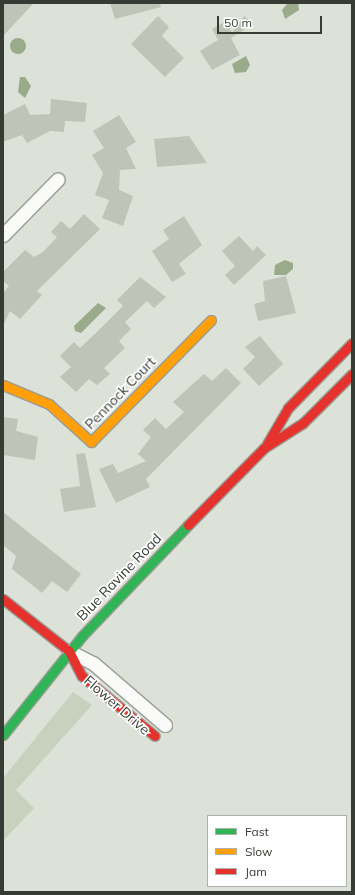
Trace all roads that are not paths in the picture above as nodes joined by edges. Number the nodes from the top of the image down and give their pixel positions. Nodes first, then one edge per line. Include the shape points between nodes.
1 (58, 179) dead end
2 (3, 235) edge
3 (211, 320) dead end
4 (352, 344) edge
5 (352, 374) edge
6 (3, 385) edge
7 (264, 448) junction
8 (3, 599) edge
9 (69, 651) junction
10 (165, 725) dead end
11 (3, 734) edge
12 (155, 736) dead end

1 - 2 street
3 - 6 main road, Pennock Court via 91,442 49,404
4 - 7 main road, Blue Ravine Road via 288,408
5 - 7 main road, Blue Ravine Road via 304,422
7 - 9 main road, Blue Ravine Road
8 - 9 main road, Flower Drive
9 - 10 street, Flower Drive via 93,664
9 - 11 main road, Blue Ravine Road
9 - 12 main road, Flower Drive via 82,676

